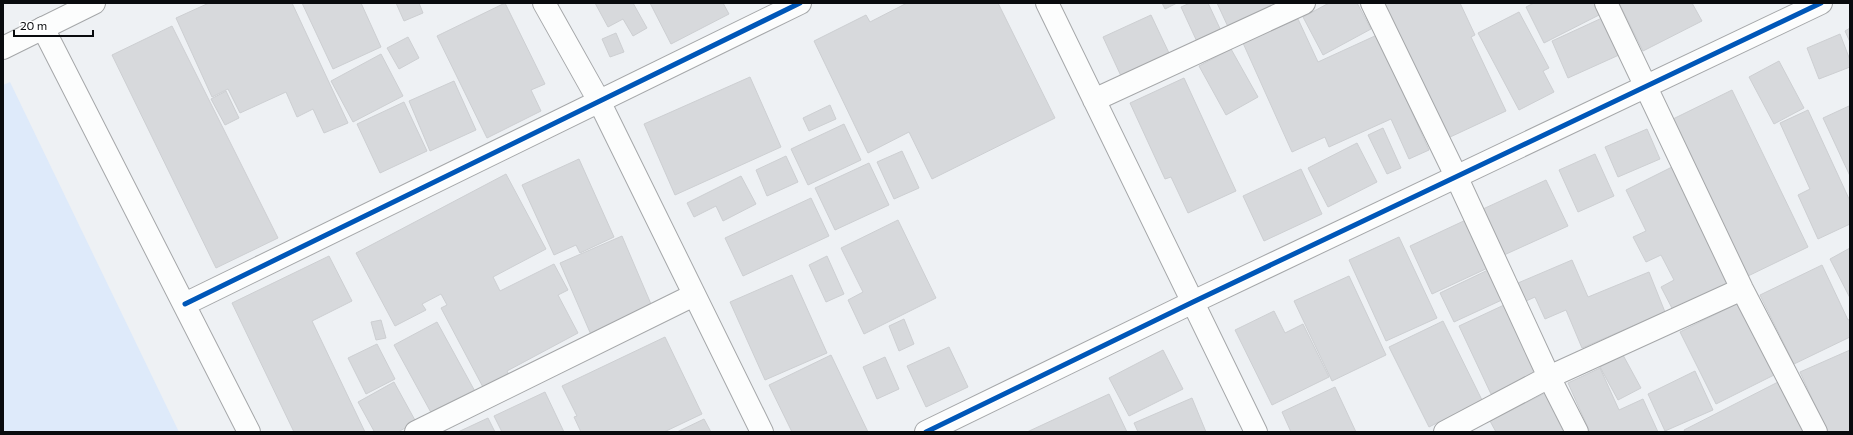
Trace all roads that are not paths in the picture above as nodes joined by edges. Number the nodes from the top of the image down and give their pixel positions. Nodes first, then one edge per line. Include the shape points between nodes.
1 (94, 3) edge
2 (544, 3) edge
3 (800, 3) edge
4 (1047, 3) edge
5 (1304, 3) edge
6 (1372, 3) edge
7 (1606, 3) edge
8 (1821, 3) edge
9 (43, 28) junction
10 (3, 48) edge
11 (1647, 87) junction
12 (1094, 100) junction
13 (599, 101) junction
14 (1456, 176) junction
15 (1742, 289) junction
16 (694, 294) junction
17 (1193, 302) junction
18 (185, 304) junction
19 (1549, 377) junction
20 (249, 432) edge
21 (416, 432) edge
22 (762, 432) edge
23 (926, 432) edge
24 (1256, 432) edge
25 (1444, 432) edge
26 (1577, 432) edge
27 (1816, 432) edge

1 - 9 street
2 - 13 street
3 - 13 street
4 - 12 street
5 - 12 street
6 - 14 street
7 - 11 street
8 - 11 street
9 - 10 street
9 - 18 street
11 - 14 street
11 - 15 street
12 - 17 street
13 - 16 street
13 - 18 street
14 - 17 street
14 - 19 street
15 - 19 street
15 - 27 street
16 - 21 street
16 - 22 street
17 - 23 street
17 - 24 street
18 - 20 street
19 - 25 street
19 - 26 street

